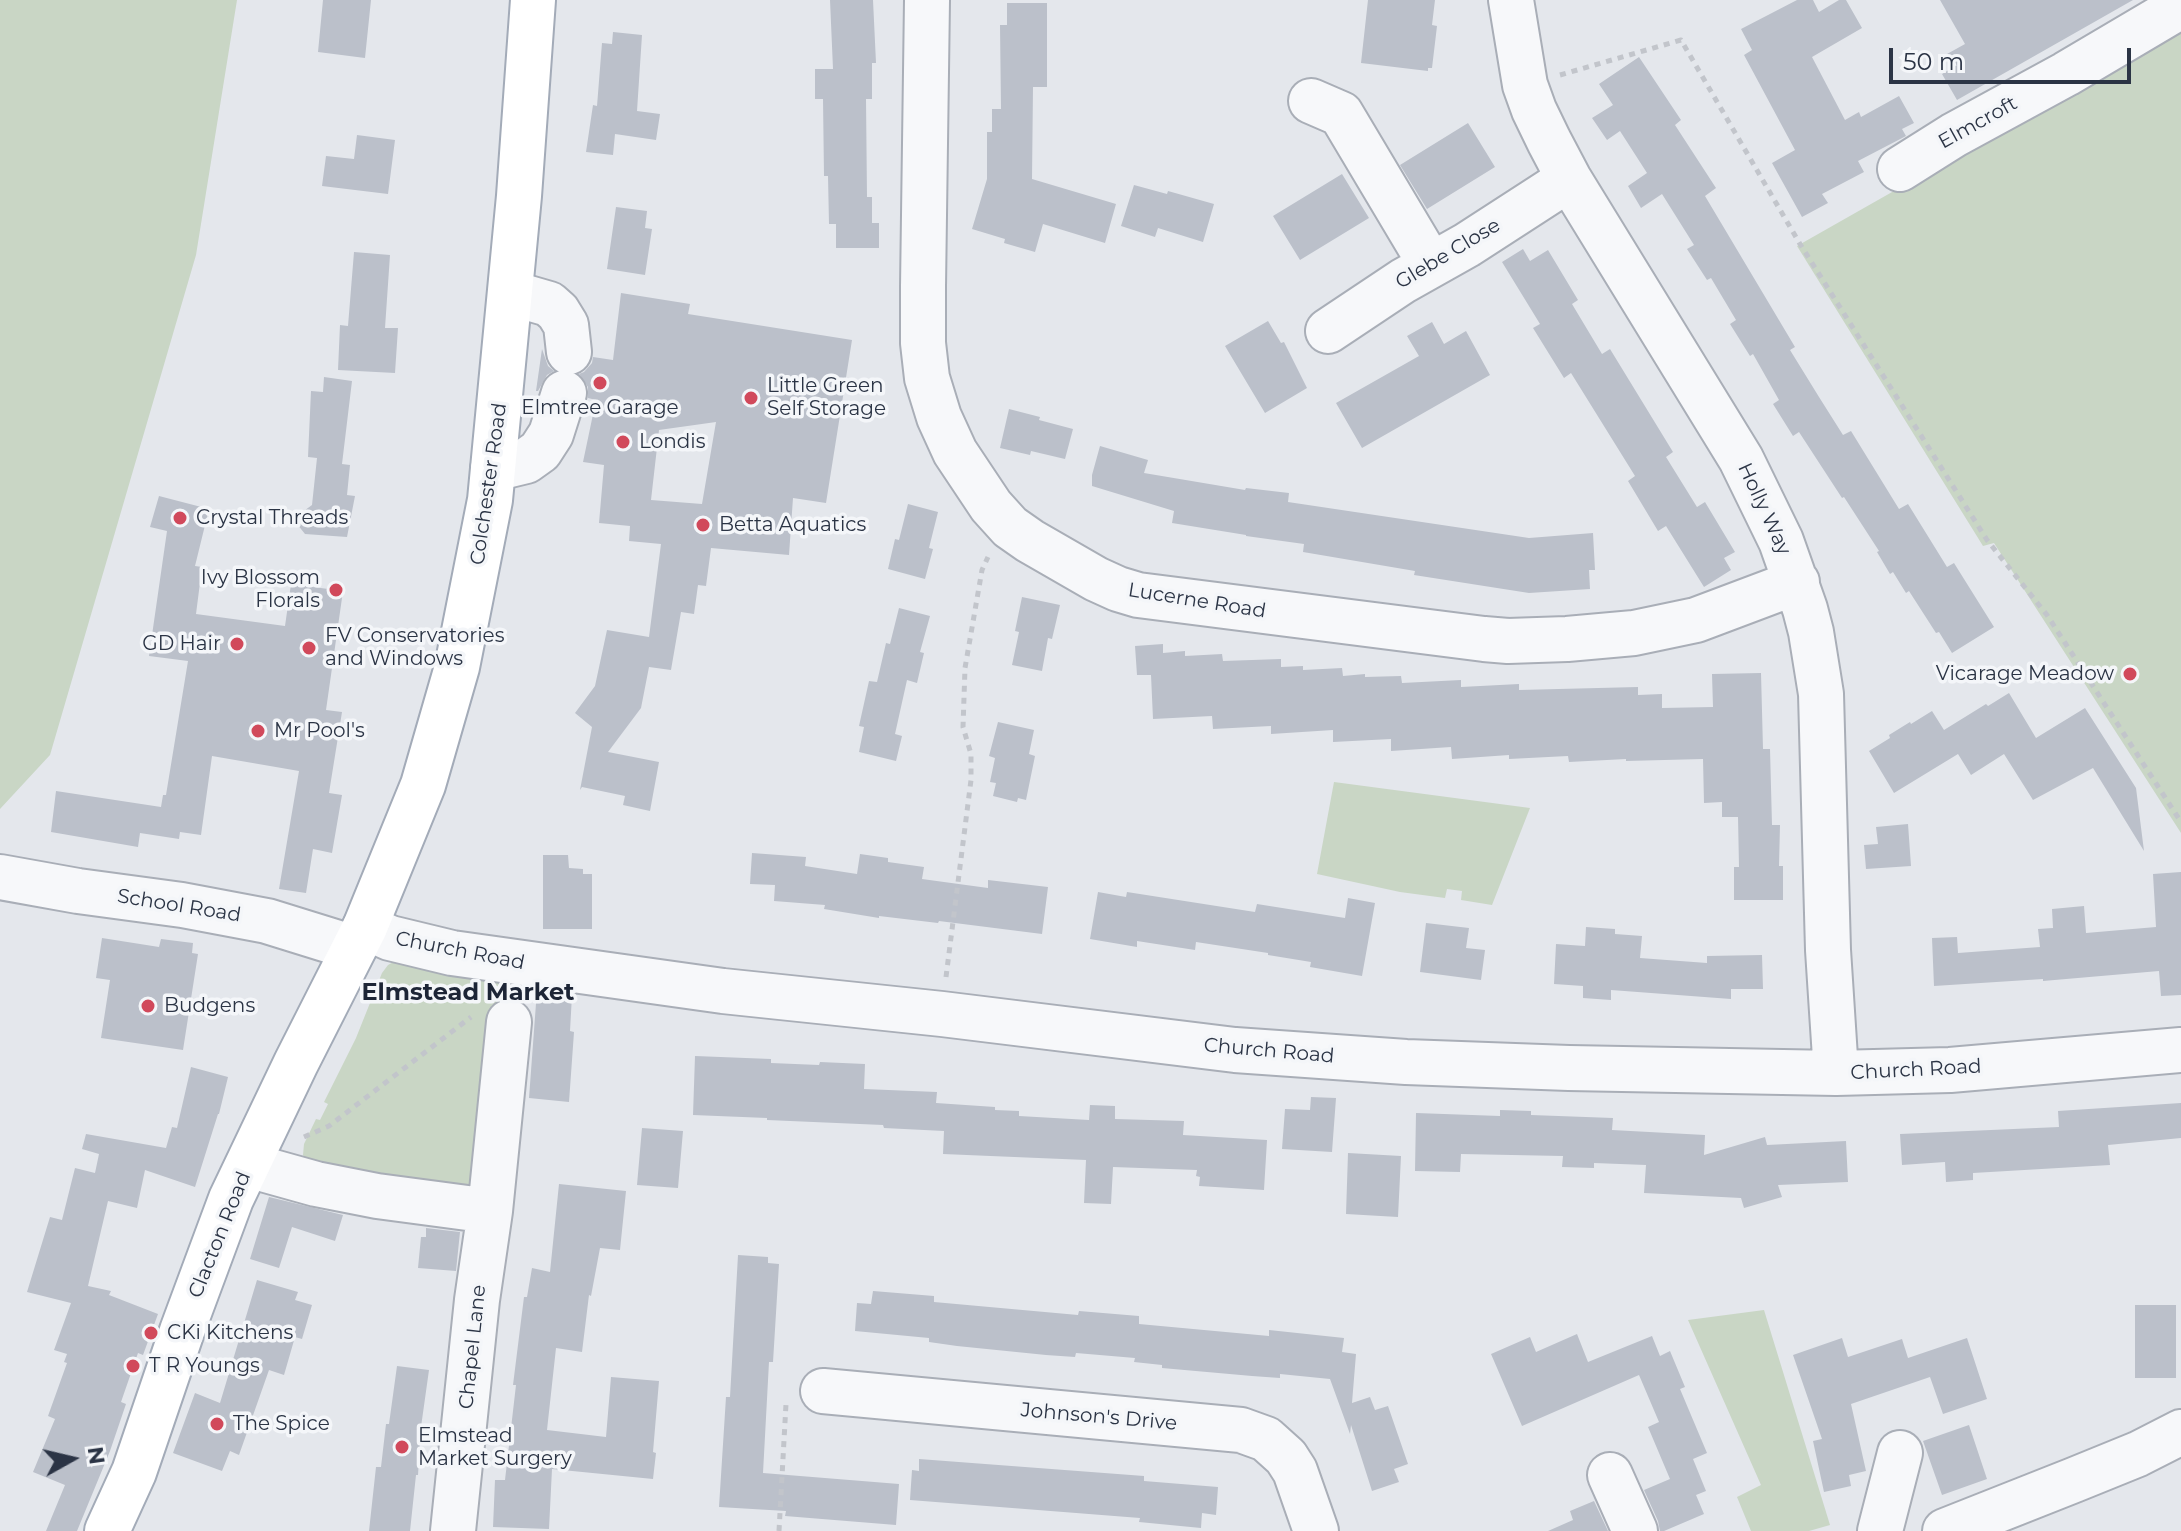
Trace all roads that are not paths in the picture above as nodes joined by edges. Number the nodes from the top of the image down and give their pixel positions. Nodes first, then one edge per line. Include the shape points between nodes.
1 (533, 0) edge
2 (927, 0) edge
3 (1511, 0) edge
4 (2181, 6) edge
5 (1311, 101) dead end
6 (1900, 169) dead end
7 (1569, 179) junction
8 (1431, 265) junction
9 (511, 293) junction
10 (1328, 331) dead end
11 (493, 469) junction
12 (1797, 582) junction
13 (0, 877) edge
14 (360, 938) junction
15 (494, 1017) road end
16 (2181, 1050) edge
17 (1836, 1073) junction
18 (248, 1165) junction
19 (490, 1211) junction
20 (823, 1391) road end
21 (2181, 1432) edge
22 (1900, 1453) dead end
23 (1610, 1475) dead end
24 (107, 1531) edge
25 (453, 1531) edge
26 (1316, 1531) edge
27 (1635, 1531) edge
28 (1880, 1531) edge
29 (1945, 1531) edge

1 - 9 main road, Colchester Road
2 - 12 street, Lucerne Road via 924,361 932,398 955,452 1010,527 1096,579 1138,595 1484,639 1634,633 1696,620
3 - 7 street, Holly Way via 1525,85
4 - 6 street, Elmcroft
5 - 8 street via 1341,114
7 - 8 street, Glebe Close
7 - 12 street, Holly Way via 1741,459
8 - 10 street, Glebe Close
9 - 11 main road, Colchester Road
9 - 11 street via 549,304 558,312 566,325 567,373 551,434 540,451 526,461
11 - 14 main road, Colchester Road via 457,667 423,785
12 - 17 street, Holly Way via 1821,694
13 - 14 street, School Road
14 - 17 street, Church Road via 390,938 452,953 723,991 1235,1050 1406,1062
14 - 18 main road, Clacton Road
15 - 19 street, Chapel Lane
16 - 17 street, Church Road via 1950,1070
18 - 19 street via 377,1196
18 - 24 main road, Clacton Road
19 - 25 street, Chapel Lane
20 - 26 street, Johnson's Drive via 1241,1430 1266,1439 1286,1457
21 - 29 street
22 - 28 street
23 - 27 street

